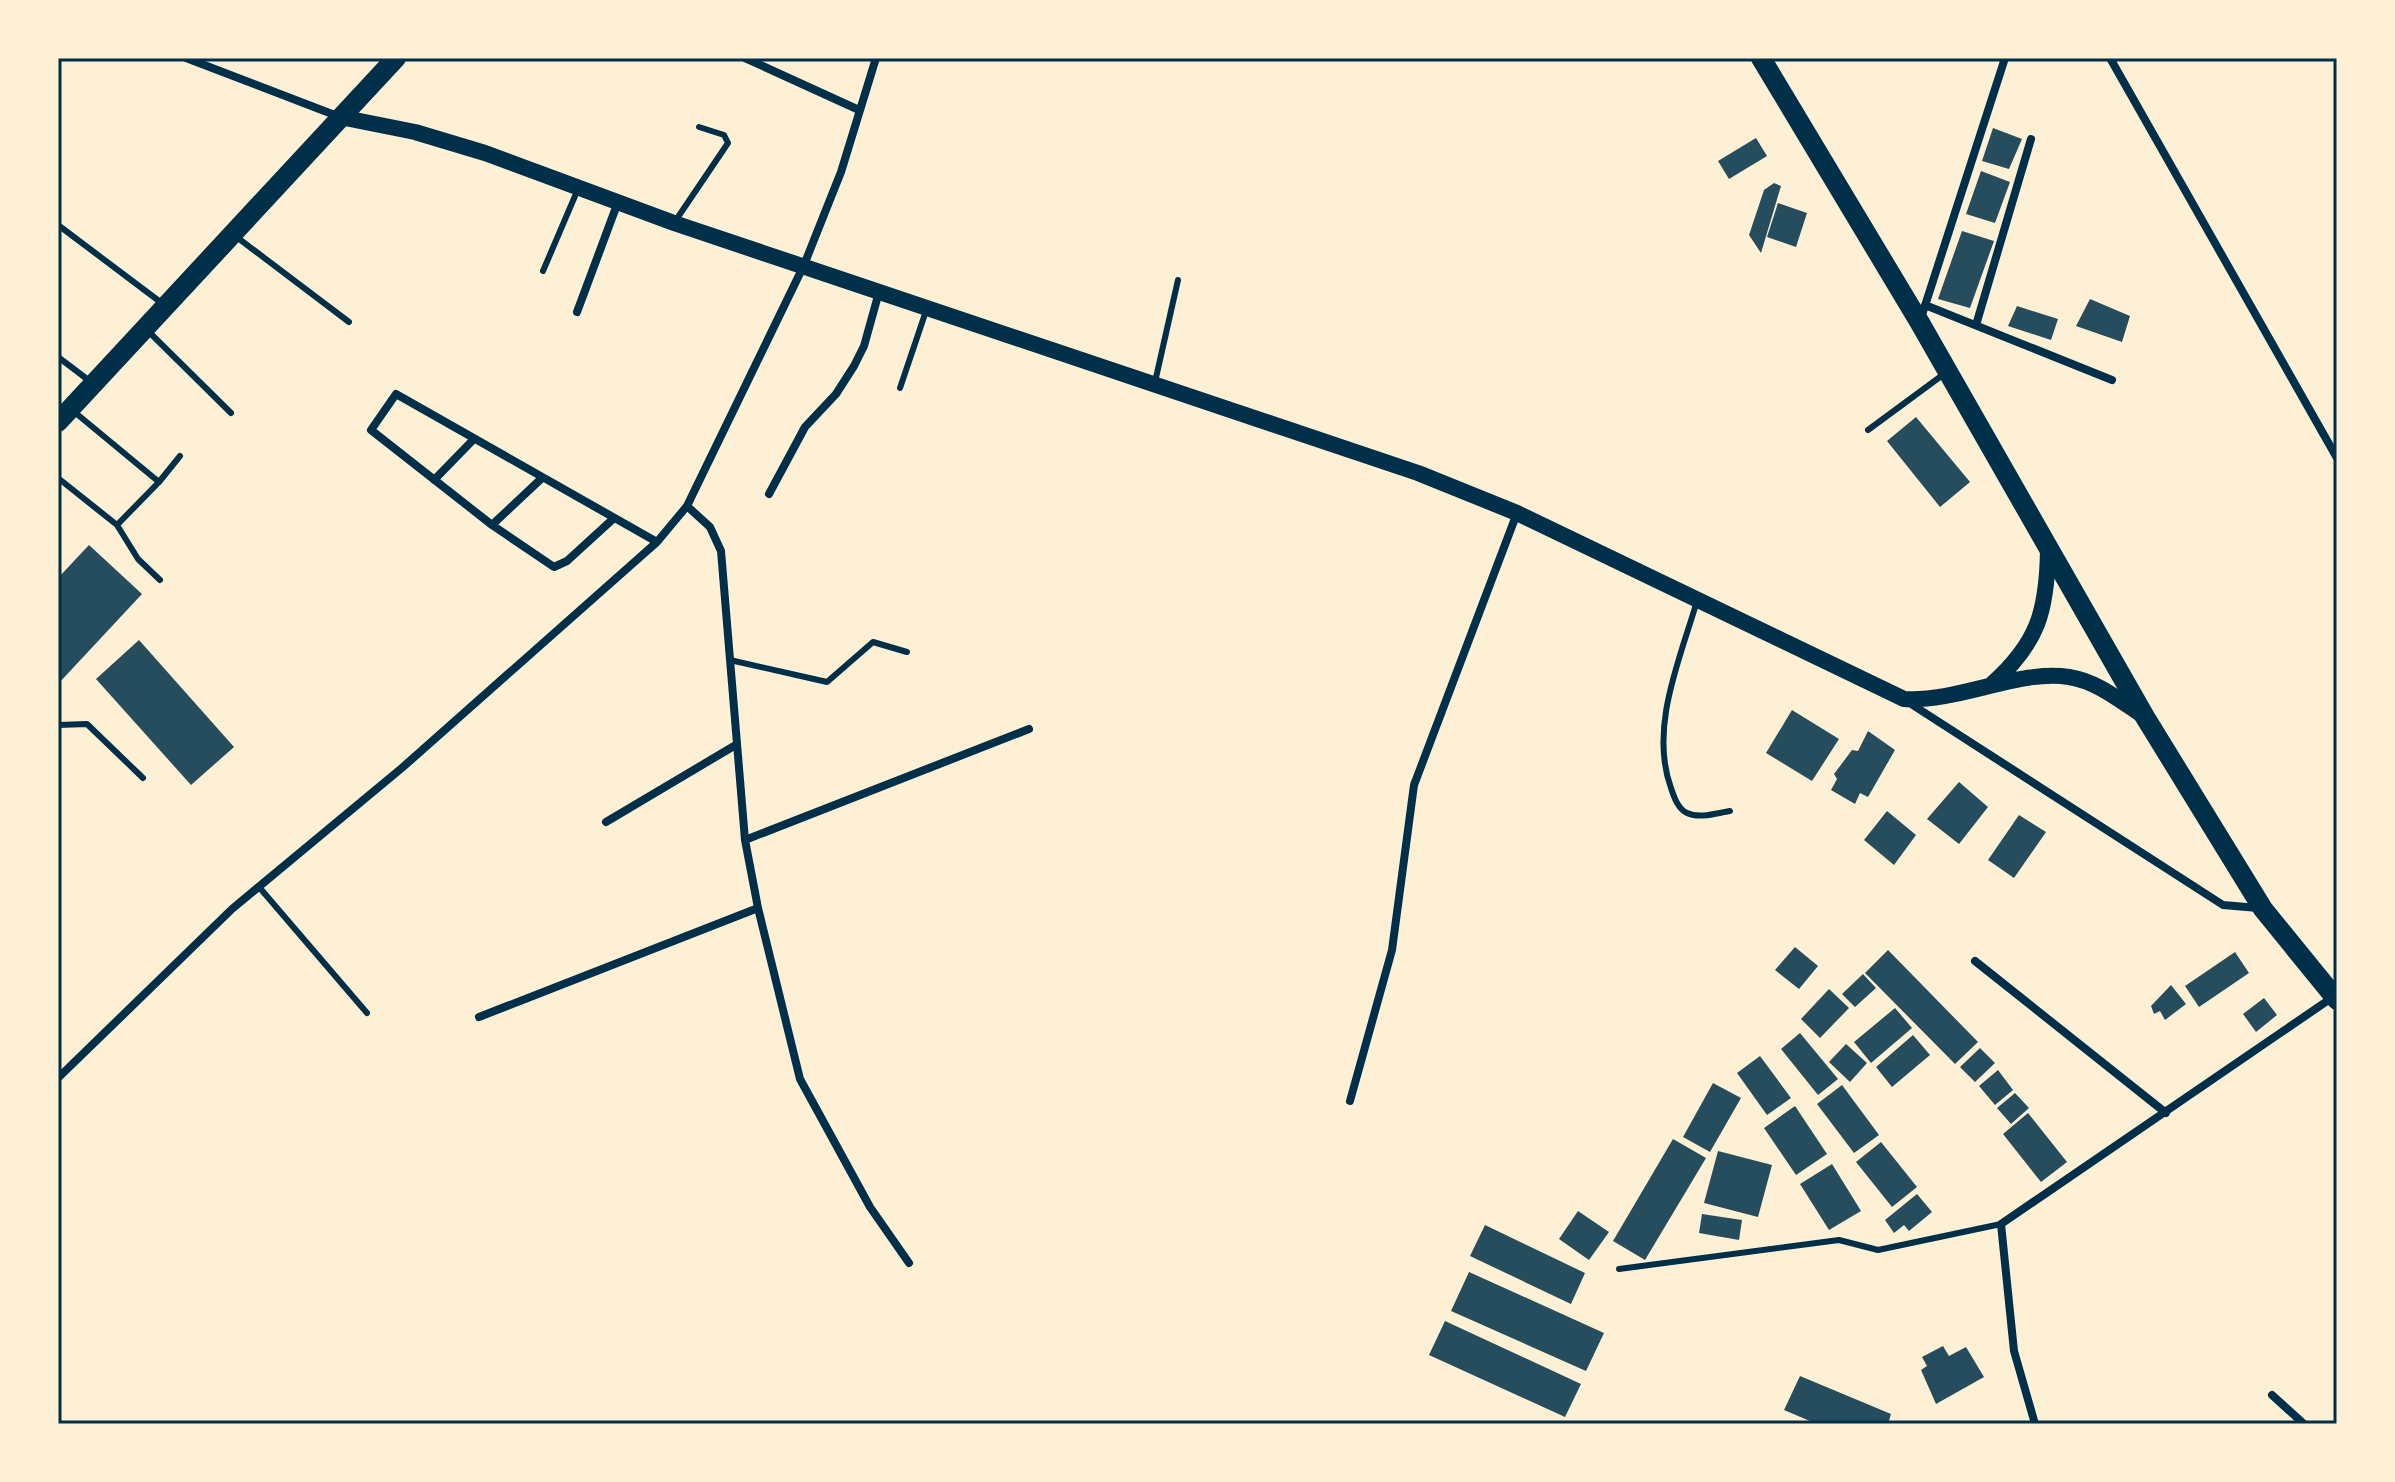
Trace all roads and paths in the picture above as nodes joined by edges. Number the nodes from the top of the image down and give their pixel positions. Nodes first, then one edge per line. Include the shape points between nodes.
1 (186, 58) edge
2 (396, 58) edge
3 (745, 58) edge
4 (876, 58) edge
5 (1761, 58) edge
6 (2005, 58) edge
7 (2110, 58) edge
8 (859, 110) junction
9 (340, 117) junction
10 (699, 127) dead end
11 (2031, 139) dead end
12 (579, 186) junction
13 (618, 202) junction
14 (674, 223) junction
15 (58, 225) edge
16 (232, 233) junction
17 (804, 265) junction
18 (543, 271) dead end
19 (1178, 280) dead end
20 (879, 292) junction
21 (166, 306) junction
22 (927, 308) junction
23 (577, 312) dead end
24 (1923, 314) junction
25 (349, 322) dead end
26 (1976, 325) junction
27 (145, 328) junction
28 (58, 357) edge
29 (1947, 372) junction
30 (2112, 380) dead end
31 (94, 384) junction
32 (1154, 385) junction
33 (900, 388) dead end
34 (231, 413) dead end
35 (64, 416) edge
36 (1868, 430) dead end
37 (474, 439) junction
38 (180, 456) dead end
39 (2337, 458) edge
40 (58, 478) edge
41 (542, 478) junction
42 (434, 480) junction
43 (159, 482) junction
44 (769, 494) dead end
45 (687, 506) junction
46 (1517, 513) junction
47 (613, 519) junction
48 (117, 525) junction
49 (492, 525) junction
50 (657, 542) junction
51 (2048, 550) junction
52 (160, 580) dead end
53 (1698, 598) junction
54 (907, 652) dead end
55 (730, 660) junction
56 (1990, 685) junction
57 (1904, 699) junction
58 (2145, 717) junction
59 (58, 725) edge
60 (1029, 729) dead end
61 (734, 746) junction
62 (143, 778) dead end
63 (1730, 811) dead end
64 (606, 822) dead end
65 (745, 840) junction
66 (259, 887) junction
67 (758, 908) junction
68 (2263, 909) junction
69 (1975, 961) dead end
70 (2335, 998) edge
71 (367, 1013) dead end
72 (479, 1017) dead end
73 (58, 1078) edge
74 (1350, 1101) dead end
75 (2166, 1113) junction
76 (2001, 1224) junction
77 (909, 1263) dead end
78 (1619, 1269) dead end
79 (2272, 1395) dead end
80 (2035, 1424) edge
81 (2304, 1424) edge

1 - 9 street
2 - 9 main road
3 - 8 street
4 - 8 street
5 - 24 main road
6 - 24 street
7 - 39 street
8 - 17 street
9 - 12 main road via 415,132
9 - 16 main road
10 - 14 lane via 724,135 728,143
11 - 26 street
12 - 13 main road
12 - 18 lane
13 - 14 main road
13 - 23 street
14 - 17 main road
15 - 21 lane
16 - 21 main road
16 - 25 lane
17 - 20 main road
17 - 45 street
19 - 32 lane
20 - 22 main road
20 - 44 street via 854,366 805,427
21 - 27 main road
22 - 32 main road
22 - 33 lane
24 - 26 street
24 - 29 main road
26 - 30 street
27 - 31 main road
27 - 34 lane
28 - 31 lane
29 - 36 lane
29 - 51 main road
31 - 35 main road
32 - 46 main road via 1418,473
35 - 43 lane
37 - 41 street
37 - 42 street
37 - 42 street via 396,394 371,430
38 - 43 lane
40 - 48 lane
41 - 47 street
41 - 49 street
42 - 49 street
43 - 48 lane
45 - 50 street
45 - 55 street via 710,527 721,551
46 - 53 main road
46 - 74 street via 1414,785 1392,950
47 - 49 street via 554,567
47 - 50 street
48 - 52 lane via 138,559
50 - 66 street
51 - 56 main road via 2043,615 2027,649
51 - 58 main road
53 - 57 main road
53 - 63 lane via 1663,729 1667,777 1685,813
54 - 55 lane via 873,642 827,682
55 - 61 street
56 - 57 main road via 1932,701
56 - 58 main road via 2068,677 2103,689
57 - 68 street via 2223,905
58 - 68 main road
59 - 62 lane via 87,724
60 - 65 street
61 - 64 street
61 - 65 street
65 - 67 street
66 - 71 lane
66 - 73 street
67 - 72 street
67 - 77 street via 800,1079 870,1207
68 - 70 main road
69 - 75 street
70 - 75 street
75 - 76 street
76 - 78 lane via 1878,1250 1839,1240
76 - 80 street via 2014,1351
79 - 81 street

